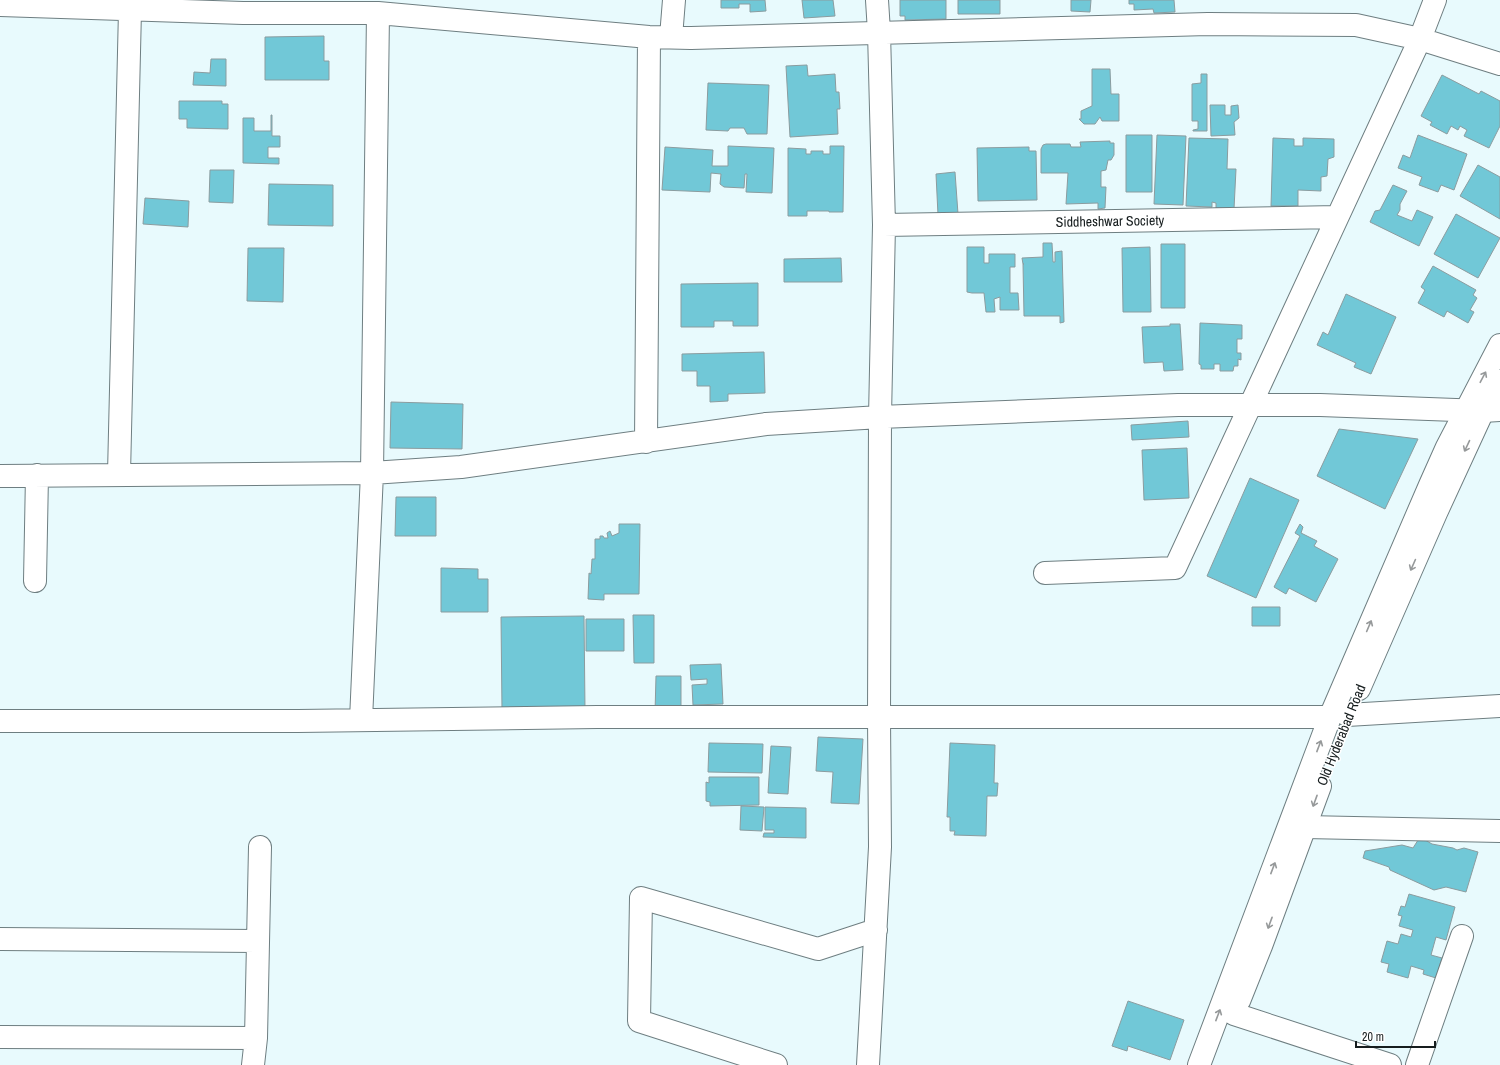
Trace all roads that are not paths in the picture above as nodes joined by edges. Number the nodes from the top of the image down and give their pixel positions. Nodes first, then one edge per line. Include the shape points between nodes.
1 (674, 0) edge
2 (877, 0) edge
3 (1435, 0) edge
4 (98, 4) edge
5 (0, 5) edge
6 (130, 10) junction
7 (378, 13) junction
8 (880, 32) junction
9 (649, 37) junction
10 (671, 37) junction
11 (1420, 39) junction
12 (1500, 64) edge
13 (1337, 217) junction
14 (884, 225) junction
15 (1500, 345) edge
16 (1500, 381) edge
17 (1251, 404) junction
18 (1483, 410) edge
19 (880, 417) junction
20 (646, 442) junction
21 (372, 473) junction
22 (119, 474) junction
23 (37, 475) junction
24 (0, 476) edge
25 (1045, 573) dead end
26 (35, 581) dead end
27 (1500, 706) edge
28 (1339, 716) junction
29 (879, 717) junction
30 (361, 720) junction
31 (0, 721) edge
32 (1305, 827) junction
33 (1500, 831) edge
34 (260, 848) dead end
35 (876, 930) junction
36 (1462, 936) dead end
37 (0, 939) edge
38 (258, 941) junction
39 (1234, 1014) junction
40 (0, 1037) edge
41 (256, 1038) junction
42 (253, 1065) edge
43 (776, 1065) edge
44 (868, 1065) edge
45 (1199, 1065) edge
46 (1213, 1065) edge
47 (1390, 1065) edge
48 (1417, 1065) edge

1 - 10 street
2 - 8 street
3 - 11 street
4 - 5 street
4 - 6 street
6 - 7 street
6 - 22 street
7 - 9 street
7 - 21 street
8 - 10 street
8 - 11 street via 1208,24 1356,25
8 - 14 street
9 - 10 street
9 - 20 street
11 - 12 street
11 - 13 street
13 - 14 street, Siddheshwar Society
13 - 17 street
14 - 19 street
18 -> 15 street
16 - 18 street
17 - 18 street
17 - 19 street via 1178,404
17 - 25 street via 1175,568
18 - 28 street via 1430,485
19 - 20 street via 766,424
19 - 29 street
20 - 21 street via 461,467
21 - 22 street
21 - 30 street
22 - 23 street
23 - 24 street
23 - 26 street
27 - 28 street
28 - 29 street
28 -> 32 street, Old Hyderabad Road
45 -> 28 street
29 - 30 street
29 - 35 street via 880,847
30 - 31 street
32 - 33 street
32 -> 39 street, Old Hyderabad Road
34 - 38 street
35 - 43 street via 818,949 641,898 638,1021
35 - 44 street
36 - 48 street
37 - 38 street
38 - 41 street
39 - 46 street, Old Hyderabad Road
39 - 47 street
40 - 41 street
41 - 42 street

